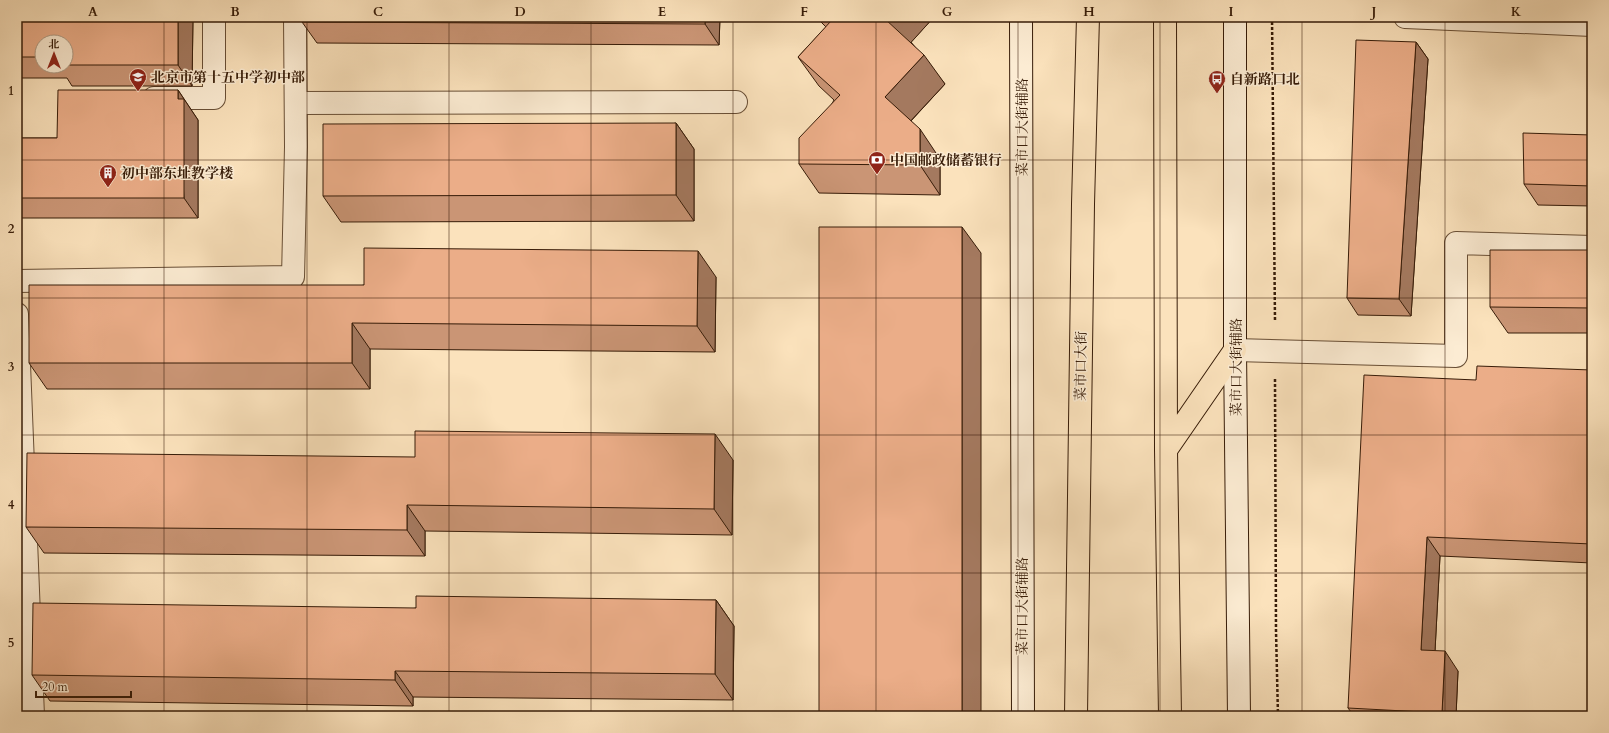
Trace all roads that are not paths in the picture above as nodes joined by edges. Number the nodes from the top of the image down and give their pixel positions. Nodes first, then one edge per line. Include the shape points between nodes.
1 (214, 17) edge
2 (295, 17) edge
3 (1021, 17) edge
4 (1088, 17) edge
5 (1165, 17) edge
6 (1235, 17) edge
7 (1405, 17) edge
8 (1592, 25) edge
9 (136, 98) edge
10 (736, 102) dead end
11 (296, 103) junction
12 (1592, 247) edge
13 (17, 281) edge
14 (17, 314) edge
15 (1235, 350) junction
16 (1166, 450) junction
17 (33, 716) edge
18 (1022, 716) edge
19 (1076, 716) edge
20 (1170, 716) edge
21 (1239, 716) edge

1 - 9 street via 214,98
2 - 11 street
3 - 18 street, 菜市口大街辅路
4 - 19 main road, 菜市口大街
5 - 16 main road
6 - 15 street, 菜市口大街辅路
7 - 8 street
10 - 11 street
11 - 13 street via 293,277
12 - 15 street via 1456,243 1456,356
14 - 17 street
15 - 16 main road
15 - 21 street, 菜市口大街辅路
16 - 20 main road

